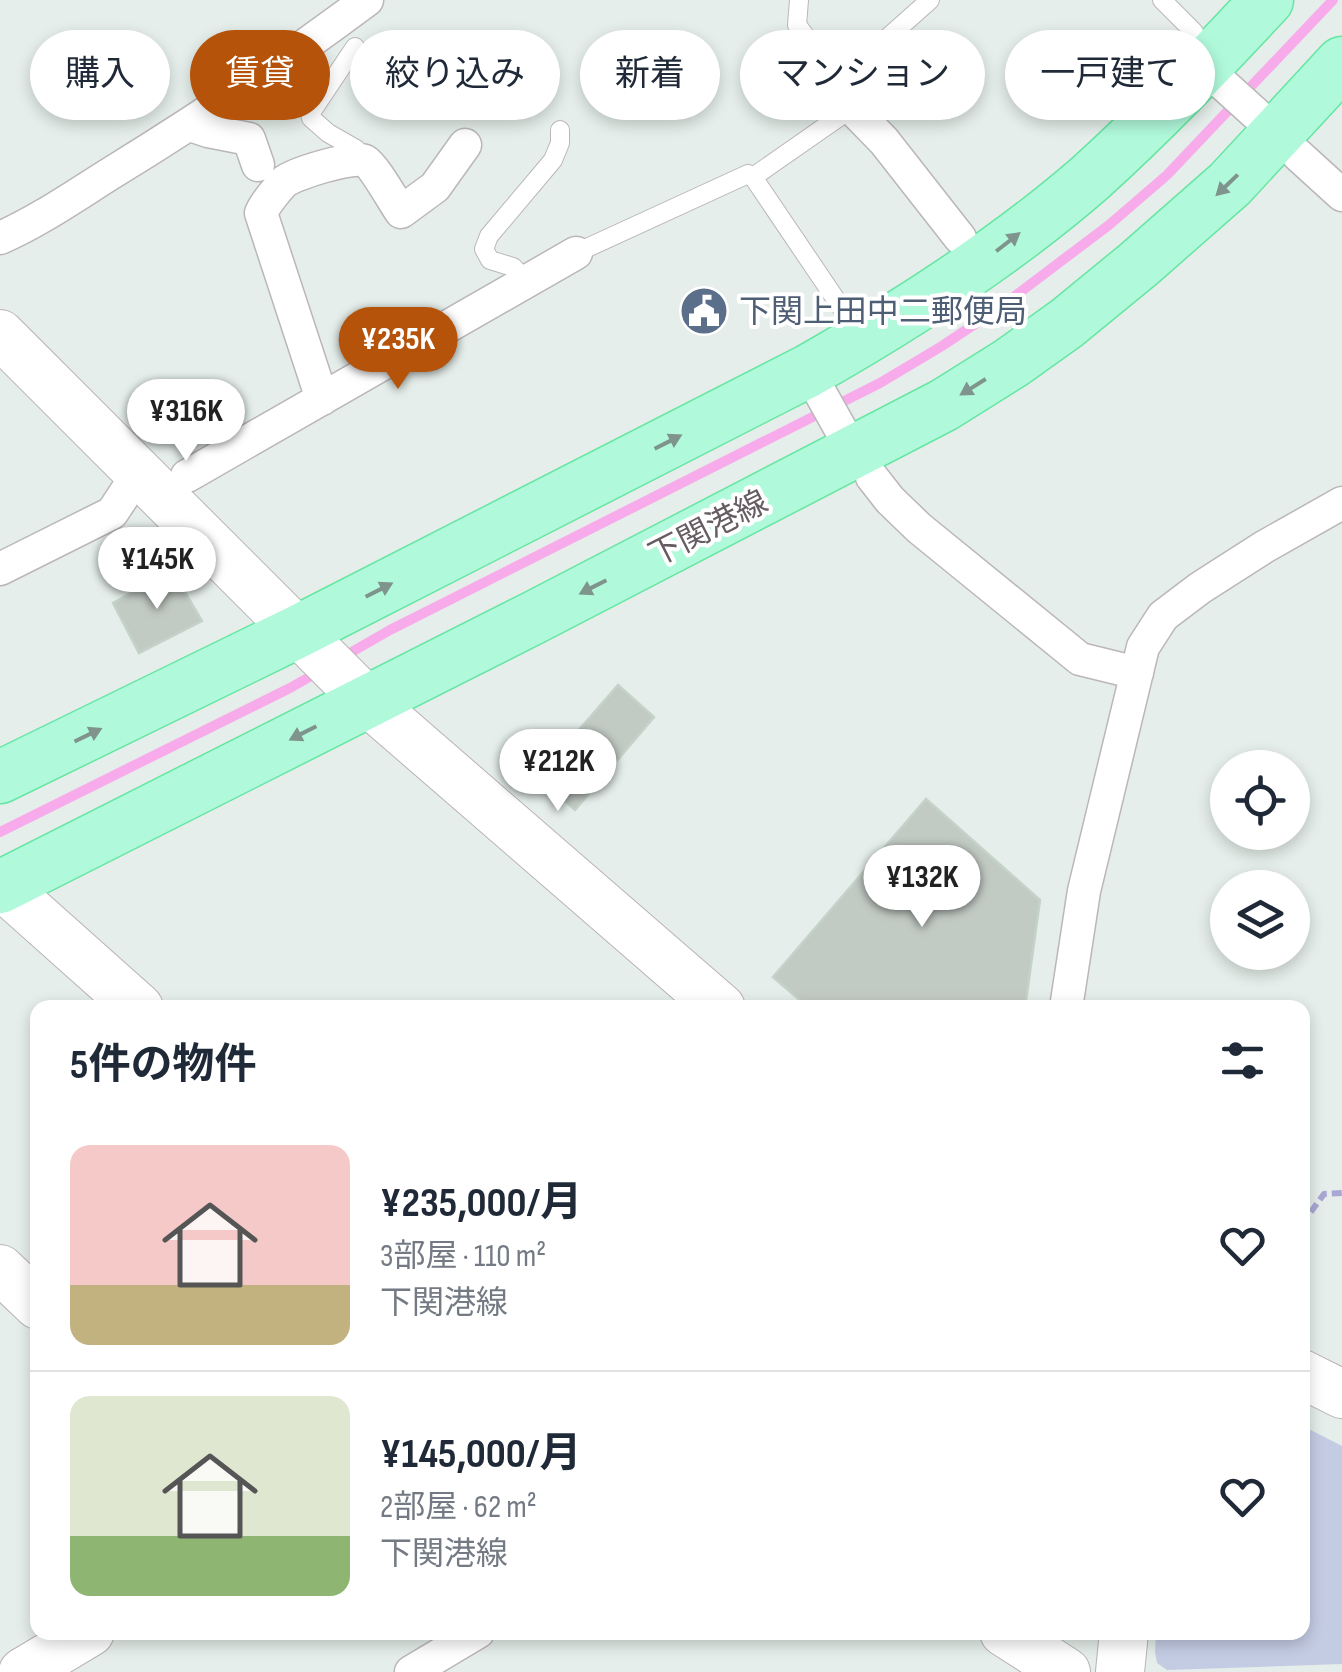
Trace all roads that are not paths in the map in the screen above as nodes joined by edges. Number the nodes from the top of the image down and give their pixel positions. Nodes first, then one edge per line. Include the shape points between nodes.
1 (367, 0) edge
2 (799, 0) edge
3 (930, 0) edge
4 (1162, 0) edge
5 (1267, 0) edge
6 (801, 30) edge
7 (902, 30) edge
8 (1184, 30) edge
9 (1215, 50) edge
10 (350, 54) edge
11 (1342, 63) edge
12 (1215, 70) edge
13 (836, 120) edge
14 (866, 120) edge
15 (1146, 120) edge
16 (190, 125) junction
17 (560, 130) dead end
18 (1277, 134) junction
19 (464, 145) dead end
20 (366, 161) junction
21 (258, 164) dead end
22 (753, 176) junction
23 (1342, 195) edge
24 (0, 238) edge
25 (960, 238) dead end
26 (576, 253) joint
27 (527, 282) junction
28 (844, 313) dead end
29 (0, 334) edge
30 (813, 380) junction
31 (322, 399) junction
32 (855, 452) junction
33 (138, 472) junction
34 (187, 476) dead end
35 (1342, 503) edge
36 (0, 568) edge
37 (331, 665) junction
38 (1137, 673) junction
39 (0, 778) edge
40 (1, 885) edge
41 (130, 1000) edge
42 (713, 1000) edge
43 (1067, 1000) edge
44 (0, 1269) edge
45 (30, 1297) edge
46 (1310, 1378) edge
47 (1342, 1394) edge
48 (77, 1640) edge
49 (465, 1640) edge
50 (1016, 1640) edge
51 (1123, 1640) edge
52 (23, 1672) edge
53 (411, 1672) edge
54 (1066, 1672) edge
55 (1120, 1672) edge

1 - 16 street
2 - 6 lane
3 - 7 lane
4 - 8 lane
5 - 9 main road, 下関港線
10 - 20 lane via 310,118
11 - 18 main road, 下関港線
12 - 18 street
13 - 22 lane
14 - 25 street
30 -> 15 main road, 下関港線 via 979,264 1086,180
16 - 21 street via 249,139
16 - 24 street
17 - 27 lane via 553,160 484,249 490,260 513,267
18 - 23 street
18 -> 32 main road, 下関港線 via 1208,204 1067,323 944,405
19 - 20 street via 434,187 401,212
20 - 31 street via 346,159 285,181 262,213
22 - 26 lane
22 - 28 lane
26 - 27 street
27 - 31 street
29 - 33 street
30 - 32 street
37 -> 30 main road, 下関港線
31 - 34 street
32 -> 37 main road, 下関港線
32 - 38 street via 918,528 1080,658
33 - 36 street via 112,513
33 - 37 street
35 - 38 street via 1162,616
39 -> 37 main road, 下関港線
37 -> 40 main road, 下関港線
37 - 42 street
38 - 43 street via 1084,891
40 - 41 street
44 - 45 street
46 - 47 street
48 - 52 street
49 - 53 street
50 - 54 street
51 - 55 street

